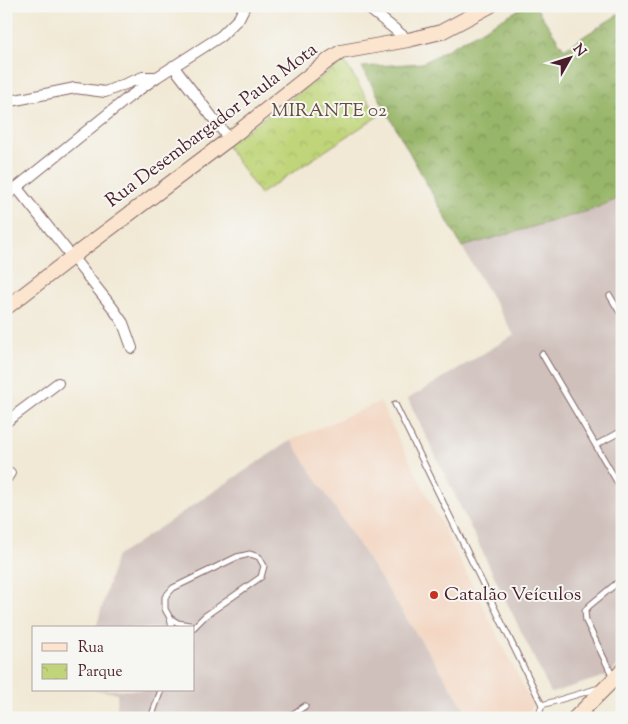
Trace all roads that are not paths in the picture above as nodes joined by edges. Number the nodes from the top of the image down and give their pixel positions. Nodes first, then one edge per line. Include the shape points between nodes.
1 (245, 6) edge
2 (366, 6) edge
3 (490, 6) edge
4 (408, 40) junction
5 (173, 66) junction
6 (157, 77) junction
7 (6, 102) edge
8 (229, 139) junction
9 (17, 188) junction
10 (6, 196) edge
11 (72, 257) junction
12 (610, 296) dead end
13 (6, 308) edge
14 (622, 316) edge
15 (132, 348) dead end
16 (542, 354) dead end
17 (58, 383) dead end
18 (396, 404) dead end
19 (6, 422) edge
20 (622, 432) edge
21 (596, 445) junction
22 (622, 490) edge
23 (617, 583) dead end
24 (170, 618) junction
25 (172, 626) edge
26 (190, 626) edge
27 (195, 626) edge
28 (614, 679) edge
29 (160, 692) edge
30 (542, 704) junction
31 (304, 706) dead end
32 (151, 718) edge
33 (287, 718) edge
34 (538, 718) edge
35 (575, 718) edge

1 - 5 street via 221,36
2 - 4 street
3 - 4 street, Rua Desembargador Paula Mota via 441,32
4 - 8 street, Rua Desembargador Paula Mota via 341,52 330,58
5 - 6 street
5 - 8 street
6 - 7 street via 143,78 105,92 74,88
6 - 9 street
8 - 11 street, Rua Desembargador Paula Mota
9 - 10 street
9 - 11 street
11 - 13 street, Rua Desembargador Paula Mota
11 - 15 street via 123,323
12 - 14 lane
16 - 21 lane
17 - 19 street
18 - 30 lane
20 - 21 lane
21 - 22 lane
23 - 28 lane via 586,611 586,621
24 - 25 lane
24 - 26 lane
24 - 27 lane via 165,609 165,597 173,588 237,557 250,554 259,557 264,566 261,577
28 - 30 lane
28 - 35 street
29 - 32 lane
30 - 34 lane
31 - 33 lane

